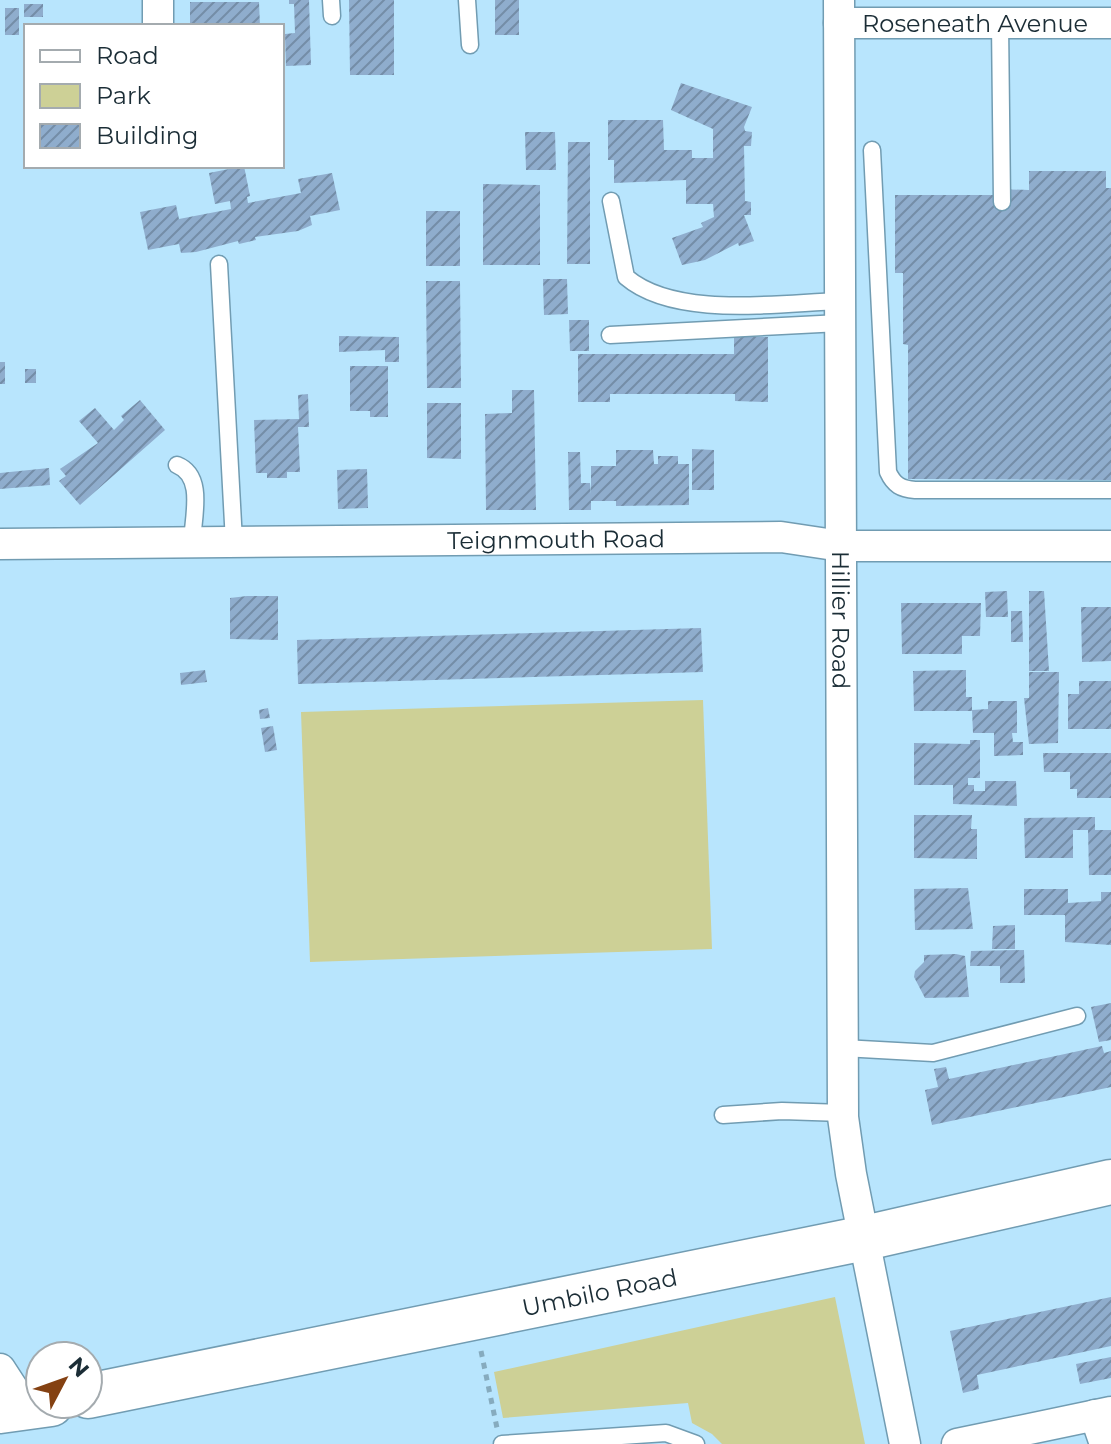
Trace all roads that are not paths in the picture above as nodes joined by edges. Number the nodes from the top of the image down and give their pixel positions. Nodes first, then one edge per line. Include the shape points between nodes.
1 (158, 0) edge
2 (467, 0) edge
3 (839, 12) edge
4 (1000, 23) junction
5 (1111, 23) edge
6 (158, 24) edge
7 (470, 45) dead end
8 (872, 150) dead end
9 (611, 201) dead end
10 (1002, 202) dead end
11 (219, 264) dead end
12 (839, 312) junction
13 (610, 335) dead end
14 (177, 465) dead end
15 (1111, 490) edge
16 (192, 542) junction
17 (234, 542) junction
18 (0, 544) edge
19 (841, 546) junction
20 (1111, 546) edge
21 (1077, 1016) dead end
22 (843, 1048) junction
23 (843, 1113) junction
24 (723, 1115) dead end
25 (1111, 1182) edge
26 (865, 1238) junction
27 (0, 1369) edge
28 (104, 1393) edge
29 (24, 1405) edge
30 (1103, 1414) edge
31 (502, 1444) edge
32 (696, 1444) edge
33 (905, 1444) edge
34 (957, 1444) edge
35 (1105, 1444) edge

1 - 6 street
2 - 7 lane
3 - 4 street, Roseneath Avenue
3 - 12 street, Hillier Road
4 - 5 street, Roseneath Avenue
4 - 10 lane
8 - 15 lane via 892,480 898,487 915,490
9 - 12 lane via 626,277 642,288 710,305
11 - 17 lane
12 - 13 lane
12 - 19 street, Hillier Road
14 - 16 lane via 194,479
16 - 17 street, Teignmouth Road
16 - 18 street, Teignmouth Road
17 - 19 street, Teignmouth Road via 781,537
19 - 20 street, Teignmouth Road
19 - 22 street, Hillier Road
21 - 22 lane via 933,1053
22 - 23 street, Hillier Road
23 - 24 lane
23 - 26 street, Hillier Road
25 - 26 main road, Umbilo Road
26 - 28 main road, Umbilo Road
26 - 33 street, Hillier Road
27 - 29 street
30 - 34 street
30 - 35 street
31 - 32 lane via 666,1433

